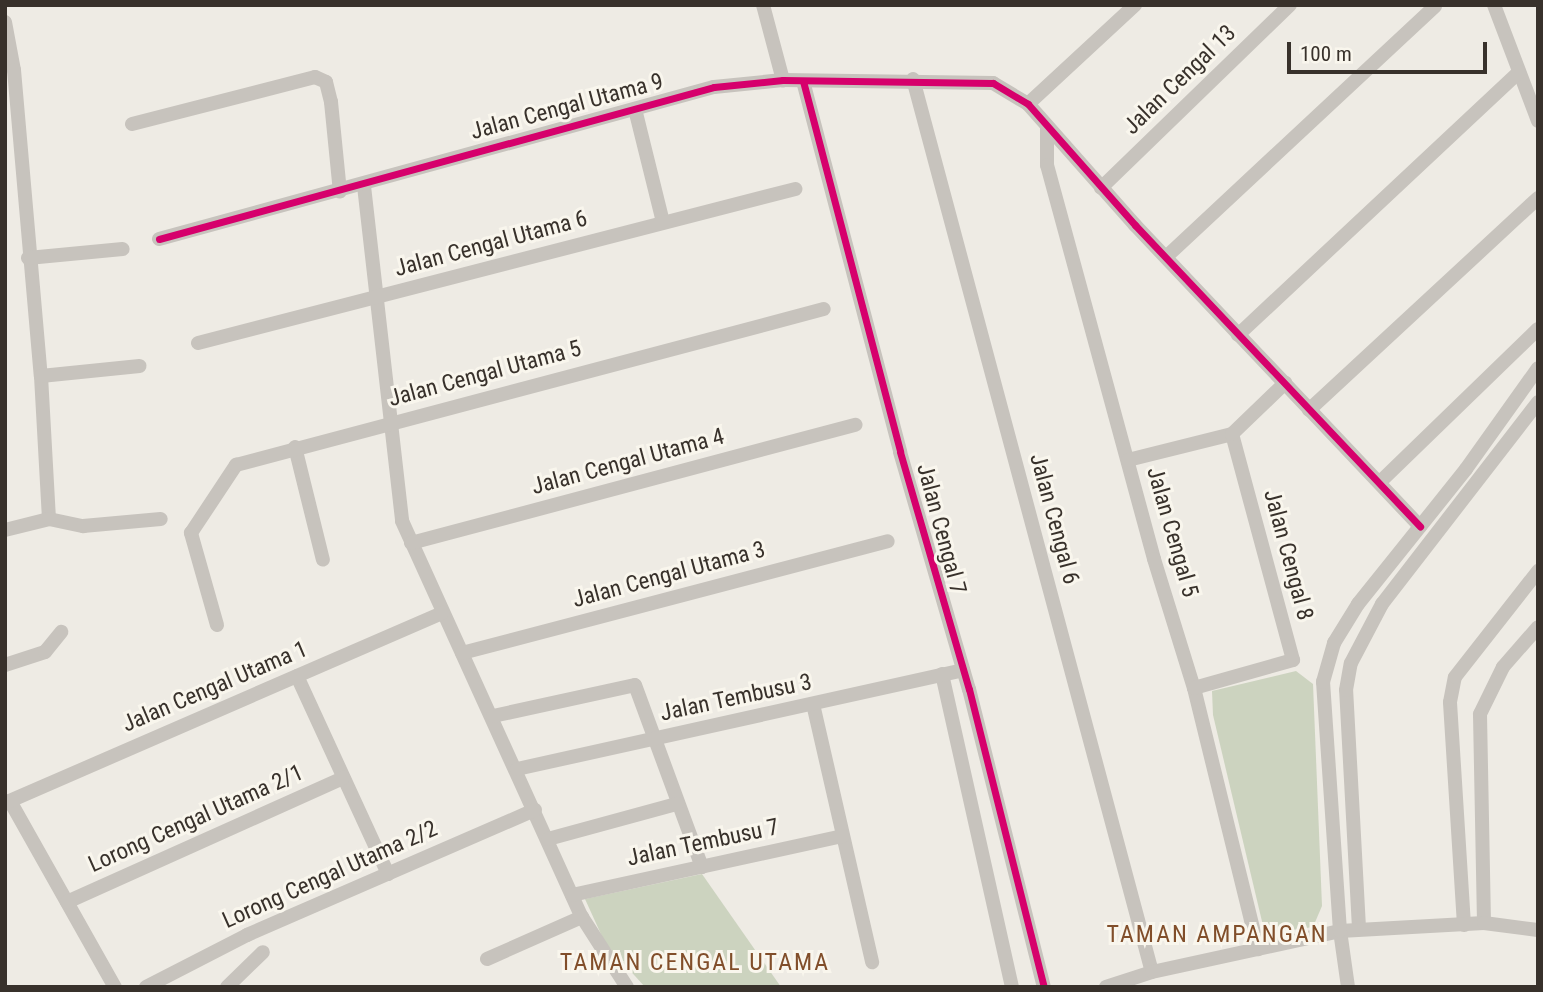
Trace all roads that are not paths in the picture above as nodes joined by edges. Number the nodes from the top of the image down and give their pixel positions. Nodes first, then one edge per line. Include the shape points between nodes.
1 (763, 5) edge
2 (1135, 5) edge
3 (1290, 5) edge
4 (1494, 5) edge
5 (1435, 6) edge
6 (5, 22) edge
7 (1519, 72) junction
8 (913, 79) junction
9 (783, 80) junction
10 (803, 81) junction
11 (1028, 104) junction
12 (635, 109) junction
13 (1538, 121) edge
14 (132, 124) dead end
15 (1047, 127) junction
16 (364, 186) junction
17 (1101, 188) junction
18 (795, 189) dead end
19 (340, 192) junction
20 (1538, 198) edge
21 (663, 222) junction
22 (159, 239) dead end
23 (123, 249) dead end
24 (29, 257) junction
25 (1167, 257) junction
26 (376, 297) junction
27 (824, 309) dead end
28 (1538, 329) edge
29 (1238, 335) junction
30 (198, 343) dead end
31 (139, 366) dead end
32 (1538, 368) edge
33 (41, 376) junction
34 (1284, 383) junction
35 (1538, 402) edge
36 (1309, 410) junction
37 (390, 423) junction
38 (856, 425) dead end
39 (1231, 434) junction
40 (295, 447) junction
41 (1128, 460) junction
42 (1380, 482) junction
43 (48, 519) junction
44 (161, 519) dead end
45 (1420, 526) junction
46 (5, 530) edge
47 (888, 541) dead end
48 (411, 543) junction
49 (323, 560) dead end
50 (1538, 571) edge
51 (443, 612) junction
52 (218, 625) dead end
53 (1538, 627) edge
54 (61, 632) dead end
55 (462, 653) junction
56 (5, 665) edge
57 (963, 670) junction
58 (942, 674) junction
59 (297, 676) junction
60 (1194, 688) junction
61 (813, 705) junction
62 (493, 716) junction
63 (651, 739) junction
64 (517, 769) junction
65 (343, 778) junction
66 (8, 802) edge
67 (677, 804) junction
68 (535, 810) junction
69 (843, 836) junction
70 (548, 839) junction
71 (702, 867) junction
72 (388, 874) junction
73 (572, 895) junction
74 (67, 902) junction
75 (582, 917) junction
76 (1484, 923) junction
77 (1464, 925) junction
78 (1359, 928) junction
79 (1340, 930) junction
80 (1538, 930) edge
81 (1258, 948) junction
82 (263, 953) dead end
83 (487, 959) dead end
84 (872, 962) dead end
85 (1152, 972) junction
86 (115, 987) edge
87 (146, 987) edge
88 (227, 987) edge
89 (628, 987) edge
90 (1012, 987) edge
91 (1044, 987) edge
92 (1106, 987) edge
93 (1348, 987) edge

1 - 9 street
2 - 11 street
3 - 17 street, Jalan Cengal 13
4 - 7 street
5 - 25 street
6 - 24 street via 14,70
7 - 13 street
7 - 29 street
8 - 10 street, Jalan Cengal Utama 9
8 - 11 street, Jalan Cengal Utama 9 via 993,83
8 - 85 street, Jalan Cengal 6
9 - 10 street, Jalan Cengal Utama 9
9 - 12 street, Jalan Cengal Utama 9 via 714,87
10 - 57 street, Jalan Cengal 7
11 - 15 street, Jalan Cengal Utama 9
12 - 16 street, Jalan Cengal Utama 9
12 - 21 street
14 - 19 street via 315,77 327,82
15 - 17 street, Jalan Cengal Utama 9
15 - 41 street, Jalan Cengal 5 via 1047,165
16 - 19 street, Jalan Cengal Utama 9
16 - 26 street
17 - 25 street, Jalan Cengal Utama 9
18 - 21 street, Jalan Cengal Utama 6
19 - 22 street, Jalan Cengal Utama 9
20 - 36 street
21 - 26 street, Jalan Cengal Utama 6
23 - 24 street
24 - 33 street
25 - 29 street, Jalan Cengal Utama 9
26 - 30 street, Jalan Cengal Utama 6
26 - 37 street
27 - 37 street, Jalan Cengal Utama 5
28 - 42 street
29 - 34 street, Jalan Cengal Utama 9
31 - 33 street
32 - 45 street
33 - 43 street
34 - 36 street, Jalan Cengal Utama 9
34 - 39 street
35 - 78 street via 1382,604 1351,663 1346,690
36 - 42 street, Jalan Cengal Utama 9
37 - 40 street, Jalan Cengal Utama 5
37 - 48 street via 402,521
38 - 48 street, Jalan Cengal Utama 4
39 - 41 street
39 - 60 street, Jalan Cengal 8 via 1293,660
40 - 49 street
40 - 52 street, Jalan Cengal Utama 5 via 236,465 191,533
41 - 60 street, Jalan Cengal 5
42 - 45 street, Jalan Cengal Utama 9
43 - 44 street via 83,526
43 - 46 street
45 - 79 street via 1358,604 1335,643 1323,682
47 - 55 street, Jalan Cengal Utama 3
48 - 51 street
50 - 77 street via 1455,677 1450,702
51 - 55 street
51 - 59 street, Jalan Cengal Utama 1
53 - 76 street via 1503,667 1480,714
54 - 56 street via 45,652
55 - 62 street
57 - 58 street, Jalan Tembusu 3
57 - 91 street, Jalan Cengal 7
58 - 61 street, Jalan Tembusu 3
58 - 90 street
59 - 65 street
59 - 66 street, Jalan Cengal Utama 1
60 - 81 street, Jalan Cengal 5
61 - 63 street, Jalan Tembusu 3
61 - 69 street
62 - 63 street via 630,683 639,692
62 - 64 street
63 - 64 street, Jalan Tembusu 3
63 - 67 street
64 - 68 street
65 - 72 street
65 - 74 street, Lorong Cengal Utama 2/1
66 - 74 street
67 - 70 street
67 - 71 street
68 - 70 street
68 - 72 street, Lorong Cengal Utama 2/2
69 - 71 street, Jalan Tembusu 7
69 - 84 street
70 - 73 street
71 - 73 street, Jalan Tembusu 7
72 - 87 street, Lorong Cengal Utama 2/2 via 247,935
73 - 75 street
74 - 86 street
75 - 83 street
75 - 89 street
76 - 77 street
76 - 80 street
77 - 78 street
78 - 79 street
79 - 81 street
79 - 93 street
81 - 85 street
82 - 88 street
85 - 92 street

